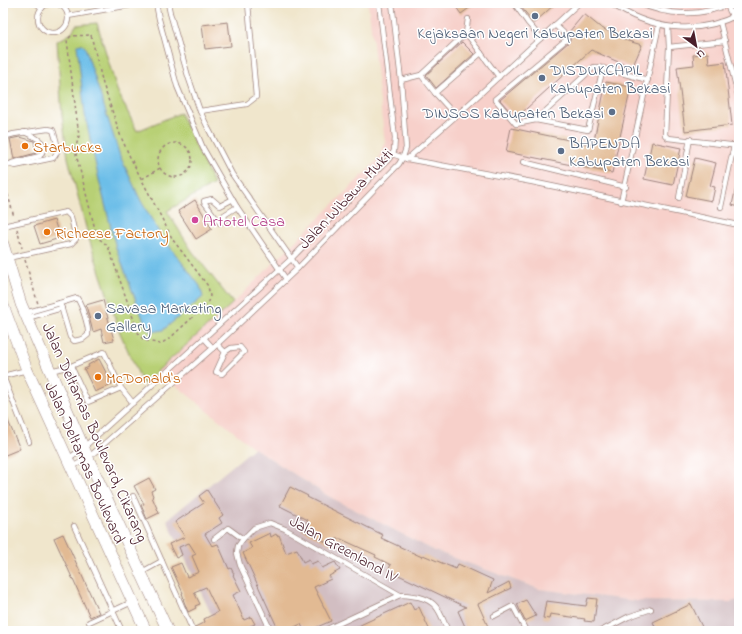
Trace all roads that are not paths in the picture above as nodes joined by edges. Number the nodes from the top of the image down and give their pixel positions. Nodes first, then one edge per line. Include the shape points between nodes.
1 (36, 3) edge
2 (142, 3) edge
3 (156, 3) edge
4 (168, 3) edge
5 (248, 3) edge
6 (379, 3) edge
7 (392, 3) edge
8 (579, 3) edge
9 (610, 3) edge
10 (640, 3) edge
11 (516, 4) edge
12 (728, 4) edge
13 (42, 8) junction
14 (739, 14) edge
15 (68, 16) junction
16 (733, 18) junction
17 (468, 19) dead end
18 (720, 22) junction
19 (739, 24) edge
20 (555, 25) junction
21 (659, 25) junction
22 (668, 27) junction
23 (466, 33) junction
24 (541, 38) junction
25 (725, 41) junction
26 (669, 47) junction
27 (481, 53) junction
28 (603, 68) junction
29 (421, 75) junction
30 (499, 77) junction
31 (401, 80) junction
32 (648, 80) junction
33 (435, 93) junction
34 (739, 99) edge
35 (200, 111) junction
36 (456, 116) junction
37 (536, 120) junction
38 (24, 132) junction
39 (3, 137) edge
40 (690, 139) junction
41 (737, 145) edge
42 (392, 154) junction
43 (405, 158) junction
44 (523, 162) dead end
45 (9, 164) junction
46 (3, 165) edge
47 (626, 187) junction
48 (679, 198) dead end
49 (233, 199) junction
50 (621, 202) junction
51 (237, 207) junction
52 (721, 207) dead end
53 (739, 225) edge
54 (3, 226) edge
55 (3, 244) edge
56 (7, 258) junction
57 (291, 259) junction
58 (298, 268) junction
59 (279, 269) junction
60 (286, 279) junction
61 (60, 303) junction
62 (3, 305) edge
63 (62, 308) junction
64 (26, 315) junction
65 (204, 338) junction
66 (217, 344) junction
67 (213, 348) junction
68 (225, 352) junction
69 (71, 366) junction
70 (26, 370) junction
71 (50, 371) junction
72 (3, 375) edge
73 (121, 388) junction
74 (133, 403) junction
75 (29, 442) dead end
76 (86, 453) junction
77 (68, 463) junction
78 (133, 496) dead end
79 (74, 526) dead end
80 (214, 539) dead end
81 (243, 539) junction
82 (162, 561) junction
83 (142, 572) junction
84 (400, 595) junction
85 (132, 602) junction
86 (651, 609) dead end
87 (112, 611) junction
88 (494, 616) dead end
89 (89, 622) dead end
90 (122, 631) edge
91 (146, 631) edge
92 (168, 631) edge
93 (193, 631) edge
94 (271, 631) edge
95 (323, 631) edge
96 (448, 631) edge
97 (526, 631) edge
98 (600, 631) edge

1 - 13 lane
2 - 15 lane
3 - 49 lane via 177,86 202,148
4 - 35 lane
5 - 35 lane via 256,97 247,104
6 - 42 lane, Jalan Wibawa Mukti via 395,138
7 - 31 lane, Jalan Wibawa Mukti
8 - 20 lane
9 - 21 lane via 641,20
10 - 12 lane via 662,11 684,13 706,11
11 - 24 lane
12 - 16 lane
13 - 15 lane via 58,4 65,9
13 - 15 lane via 40,24 49,33 61,31 67,25
14 - 16 lane
16 - 18 lane
16 - 19 lane
17 - 23 lane
18 - 22 lane via 686,28
18 - 25 lane
20 - 24 lane
20 - 37 lane via 567,38 494,99 516,125
21 - 22 lane
21 - 32 lane
22 - 26 lane
23 - 27 lane
23 - 29 lane
24 - 30 lane
25 - 26 lane
25 - 34 lane
26 - 40 lane via 664,134 668,138
27 - 30 lane
27 - 33 lane
28 - 32 lane
28 - 37 lane via 594,67
28 - 37 lane via 588,130
29 - 31 lane
29 - 33 lane
30 - 36 lane
31 - 43 lane, Jalan Wibawa Mukti
32 - 47 lane
33 - 36 lane
35 - 57 lane via 232,174
36 - 43 lane
38 - 39 lane
38 - 45 lane via 39,139 44,148 40,156
38 - 45 lane via 53,130 57,154 53,158 15,166
40 - 41 lane
40 - 48 lane
41 - 52 lane
42 - 43 lane
42 - 57 lane, Jalan Wibawa Mukti
43 - 50 lane
43 - 58 lane, Jalan Wibawa Mukti
44 - 47 lane
45 - 46 lane
47 - 50 lane
49 - 51 lane
49 - 51 lane via 220,206 212,198 204,202 220,223 226,220 224,215
50 - 53 lane
51 - 59 lane
54 - 56 lane via 66,212 71,217 76,239 71,244
55 - 56 street, Jalan Deltamas Boulevard, Cikarang
56 - 64 street, Jalan Deltamas Boulevard, Cikarang
57 - 58 lane
57 - 59 lane, Jalan Wibawa Mukti
58 - 60 lane, Jalan Wibawa Mukti
59 - 60 lane
59 - 65 lane, Jalan Wibawa Mukti
60 - 66 lane, Jalan Wibawa Mukti
61 - 63 lane
61 - 63 lane via 78,299 88,336 74,341 70,337
61 - 64 lane
62 - 70 street, Jalan Deltamas Boulevard
63 - 64 lane
64 - 71 street, Jalan Deltamas Boulevard, Cikarang
65 - 67 lane
65 - 74 lane, Jalan Wibawa Mukti
66 - 67 lane, Jalan Wibawa Mukti
66 - 68 lane
67 - 76 lane, Jalan Wibawa Mukti
68 - 68 lane via 240,347 244,352 220,374 216,372
69 - 71 lane
69 - 73 lane via 88,402
69 - 73 lane via 104,352
70 - 72 lane
70 - 77 street, Jalan Deltamas Boulevard
71 - 76 street, Jalan Deltamas Boulevard, Cikarang
72 - 75 lane
73 - 74 lane
74 - 76 lane, Jalan Wibawa Mukti
76 - 77 lane, Jalan Wibawa Mukti
76 - 77 lane, Jalan Wibawa Mukti
76 - 83 street, Jalan Deltamas Boulevard, Cikarang
77 - 85 street, Jalan Deltamas Boulevard
78 - 82 lane
79 - 87 lane
80 - 81 lane via 228,528
81 - 84 lane, Jalan Greenland IV via 256,527 272,523
81 - 94 lane via 237,551 239,562
82 - 83 lane
82 - 93 lane
83 - 92 street, Jalan Deltamas Boulevard, Cikarang
84 - 95 lane
84 - 96 lane, Jalan Greenland IV via 408,594 430,600 437,608
85 - 87 lane
85 - 91 street, Jalan Deltamas Boulevard
86 - 98 lane
87 - 89 lane
87 - 90 lane
88 - 97 lane via 513,606

